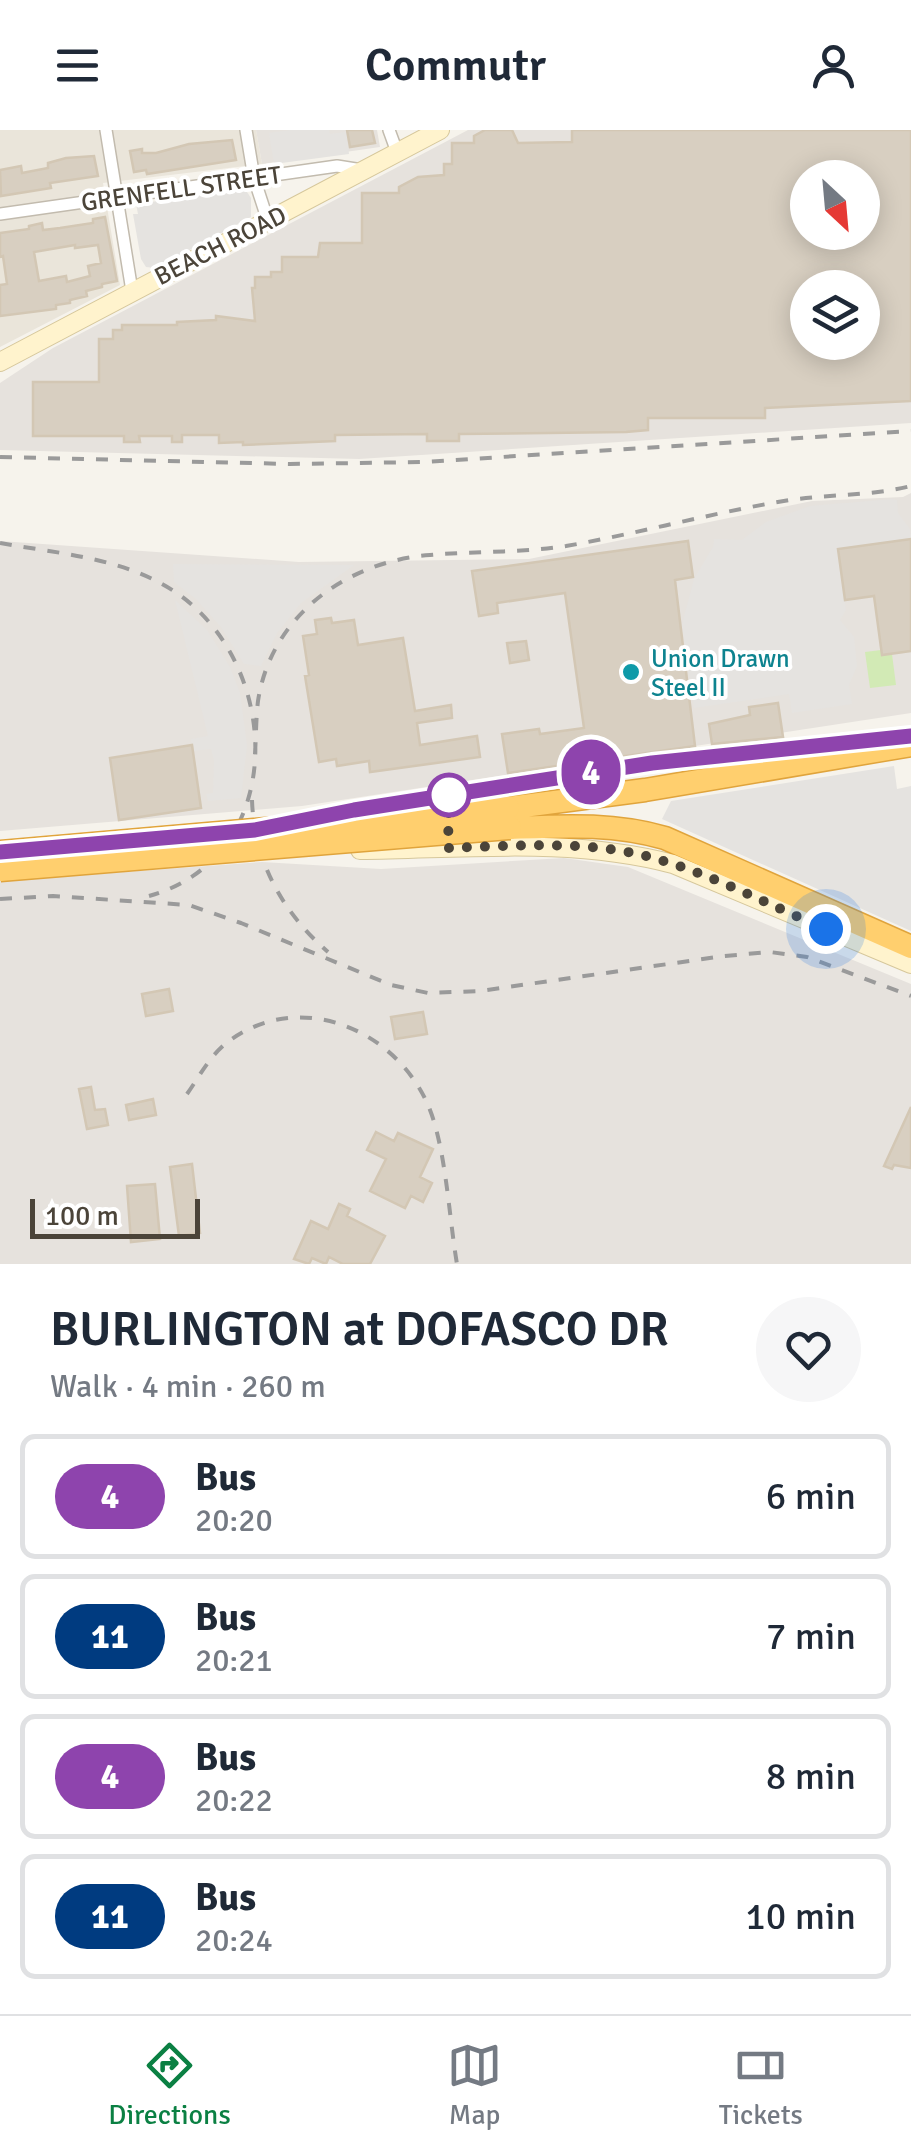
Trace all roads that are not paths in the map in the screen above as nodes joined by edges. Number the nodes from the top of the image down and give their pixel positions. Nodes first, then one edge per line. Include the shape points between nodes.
1 (106, 130) edge
2 (246, 130) edge
3 (390, 130) edge
4 (440, 130) edge
5 (397, 152) junction
6 (362, 170) junction
7 (254, 178) junction
8 (116, 197) junction
9 (0, 214) edge
10 (268, 221) junction
11 (132, 290) junction
12 (0, 362) edge
13 (911, 736) edge
14 (911, 745) edge
15 (509, 818) junction
16 (0, 852) edge
17 (0, 868) edge
18 (911, 947) edge
19 (911, 964) edge

1 - 8 street
2 - 7 street
3 - 5 street
4 - 5 main road, BEACH ROAD
5 - 6 main road, BEACH ROAD
6 - 7 street, GRENFELL STREET via 338,166
6 - 10 main road, BEACH ROAD
7 - 8 street, GRENFELL STREET
7 - 10 street
8 - 9 street, GRENFELL STREET
8 - 11 street
10 - 11 main road, BEACH ROAD
11 - 12 main road, BEACH ROAD
13 - 16 main road via 652,763 255,830
14 - 15 highway
15 - 16 highway, bridge
15 - 17 highway, bridge
15 - 18 highway via 665,838
17 - 19 main road via 256,851 600,848 672,864

